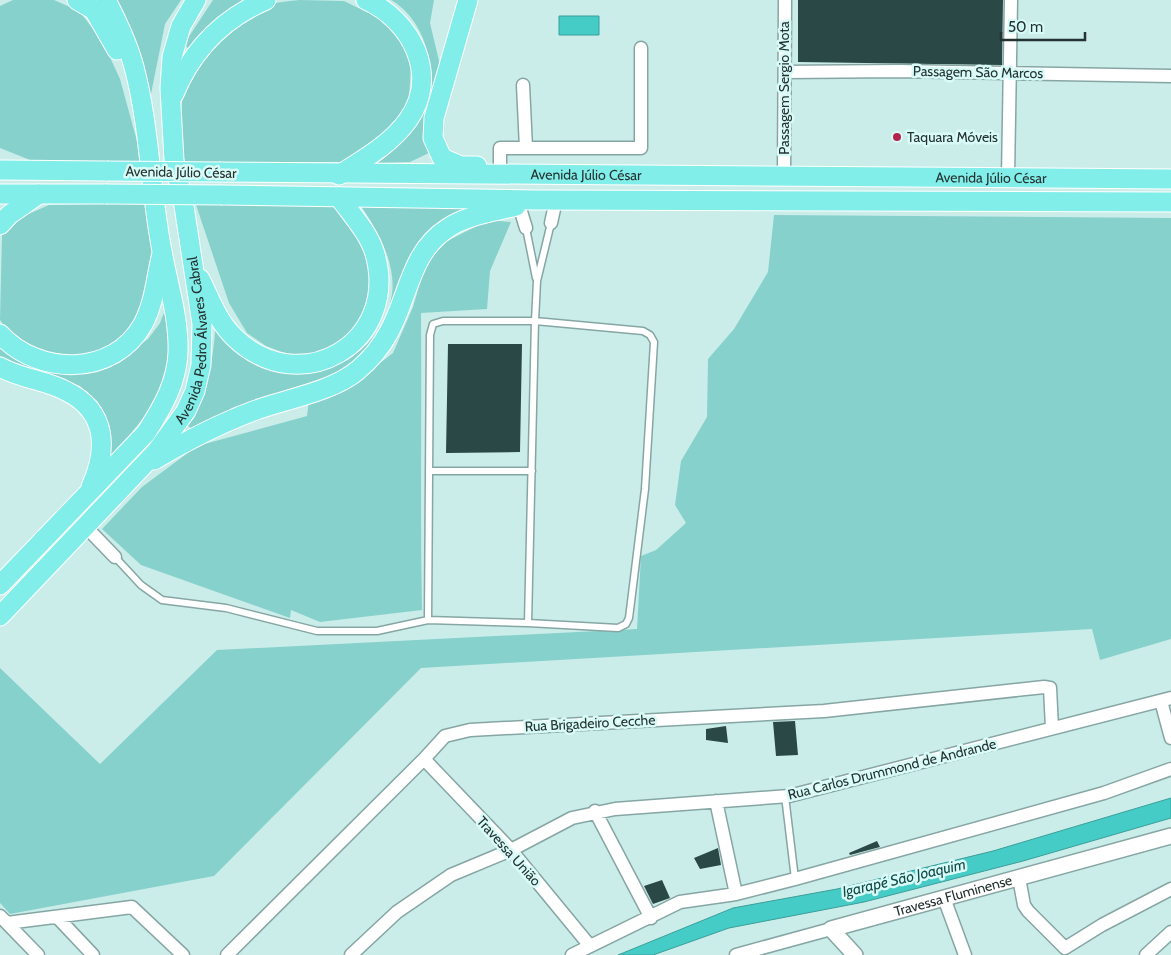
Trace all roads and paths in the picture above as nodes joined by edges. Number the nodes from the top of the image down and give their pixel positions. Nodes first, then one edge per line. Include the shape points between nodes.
1 (77, 0) edge
2 (106, 0) edge
3 (196, 0) edge
4 (266, 0) edge
5 (366, 0) edge
6 (468, 0) edge
7 (785, 0) edge
8 (1010, 0) edge
9 (641, 48) dead end
10 (785, 72) junction
11 (1008, 72) junction
12 (1171, 76) edge
13 (523, 85) dead end
14 (170, 104) junction
15 (146, 134) junction
16 (526, 148) junction
17 (0, 159) edge
18 (500, 168) junction
19 (0, 170) edge
20 (23, 170) junction
21 (339, 175) junction
22 (562, 175) junction
23 (784, 176) junction
24 (1008, 177) junction
25 (1171, 179) edge
26 (0, 194) edge
27 (39, 194) junction
28 (339, 197) junction
29 (556, 200) junction
30 (1171, 202) edge
31 (528, 203) junction
32 (551, 223) joint
33 (0, 225) edge
34 (526, 228) joint
35 (162, 251) junction
36 (193, 265) junction
37 (537, 280) junction
38 (535, 321) junction
39 (0, 334) edge
40 (0, 367) edge
41 (142, 467) junction
42 (429, 471) junction
43 (532, 471) junction
44 (88, 494) junction
45 (86, 526) junction
46 (116, 557) joint
47 (0, 585) edge
48 (0, 616) edge
49 (428, 620) junction
50 (528, 623) junction
51 (1166, 699) edge
52 (1052, 728) junction
53 (1171, 738) edge
54 (424, 759) junction
55 (1171, 769) edge
56 (785, 796) junction
57 (716, 800) junction
58 (595, 811) junction
59 (1171, 836) edge
60 (511, 850) junction
61 (1019, 878) junction
62 (795, 879) junction
63 (1171, 889) edge
64 (736, 894) junction
65 (944, 898) junction
66 (58, 918) junction
67 (651, 918) junction
68 (4, 920) edge
69 (832, 930) junction
70 (1171, 932) edge
71 (590, 946) junction
72 (752, 954) edge
73 (38, 955) edge
74 (93, 955) edge
75 (183, 955) edge
76 (227, 955) edge
77 (351, 955) edge
78 (572, 955) edge
79 (736, 955) edge
80 (855, 955) edge
81 (964, 955) edge
82 (1146, 955) edge

1 - 15 main road via 94,10 111,38 124,66 137,115
2 - 15 main road via 134,66
3 - 14 main road, Avenida Pedro Álvares Cabral via 181,26 172,57
4 - 14 main road via 245,9 229,21 191,59
5 - 21 main road via 396,19 408,33 419,54 422,78 417,101 399,131 376,151
6 - 18 main road via 434,118 434,138 442,158 461,166
7 - 10 street, Passagem Sergio Mota
8 - 11 street
9 - 16 street via 641,148
10 - 11 street, Passagem São Marcos
10 - 23 street, Passagem Sergio Mota
11 - 12 street, Passagem São Marcos
11 - 24 street
13 - 16 street
14 - 36 main road, Avenida Pedro Álvares Cabral via 174,160
15 - 35 main road, Avenida Pedro Álvares Cabral
16 - 18 street via 500,148
17 - 20 main road
18 - 22 main road via 534,167
19 - 20 main road, Avenida Júlio César
20 - 21 main road, Avenida Júlio César, bridge
21 - 22 main road, Avenida Júlio César
22 - 23 main road, Avenida Júlio César
23 - 24 main road, Avenida Júlio César
24 - 25 main road, Avenida Júlio César
26 - 27 main road, Avenida Júlio César
27 - 28 main road, Avenida Júlio César, bridge
27 - 33 main road
28 - 31 main road, Avenida Júlio César
28 - 36 main road via 374,253 378,294 373,315 362,334 335,356 314,362 287,363 261,356 234,337 220,318
29 - 30 main road, Avenida Júlio César
29 - 31 main road, Avenida Júlio César
29 - 32 street
31 - 34 street
31 - 41 main road via 462,220 431,242 408,279 390,331 358,371 336,383 206,432
32 - 37 lane
34 - 37 lane
35 - 39 main road via 144,323 123,348 107,358 80,365 51,364 11,346
35 - 44 main road, Avenida Pedro Álvares Cabral via 177,322 178,353 173,382 146,433
36 - 41 main road, Avenida Pedro Álvares Cabral via 202,324 201,365 195,391 174,429
37 - 38 lane
38 - 42 lane via 443,320 433,324 430,336
38 - 43 lane
38 - 50 lane via 643,331 654,342 645,489 629,618 618,628
40 - 44 main road via 34,382 65,390 86,404 93,413 100,425 101,448 98,472
41 - 45 main road, Avenida Pedro Álvares Cabral
42 - 43 lane
42 - 49 lane
43 - 50 lane
44 - 47 main road, Avenida Pedro Álvares Cabral
45 - 46 street
45 - 48 main road, Avenida Pedro Álvares Cabral
46 - 49 lane via 141,584 162,600 226,608 317,631 378,631
49 - 50 lane
51 - 52 street, Rua Carlos Drummond de Andrande
51 - 53 street
52 - 54 street, Rua Brigadeiro Cecche via 1050,688 1044,688 824,711 470,730 445,736
52 - 56 street, Rua Carlos Drummond de Andrande
54 - 60 street, Travessa União
54 - 76 street, Rua Brigadeiro Cecche
55 - 62 street via 1104,793
56 - 57 street, Rua Carlos Drummond de Andrande
56 - 62 lane
57 - 58 street, Rua Carlos Drummond de Andrande
57 - 64 street
58 - 60 street, Rua Carlos Drummond de Andrande via 572,818
58 - 67 street
59 - 61 street, Travessa Fluminense
60 - 71 street, Travessa União
60 - 77 street, Rua Carlos Drummond de Andrande via 451,875 397,912
61 - 63 street via 1024,905 1065,948 1102,924
61 - 65 street, Travessa Fluminense
62 - 64 street
64 - 67 street via 680,902
65 - 69 street, Travessa Fluminense
65 - 81 street
66 - 68 street
66 - 74 street
66 - 75 street via 132,907
67 - 71 street
68 - 73 street
69 - 72 street, Travessa Fluminense
69 - 80 street
70 - 82 street
71 - 78 street
72 - 79 street, Travessa Fluminense

